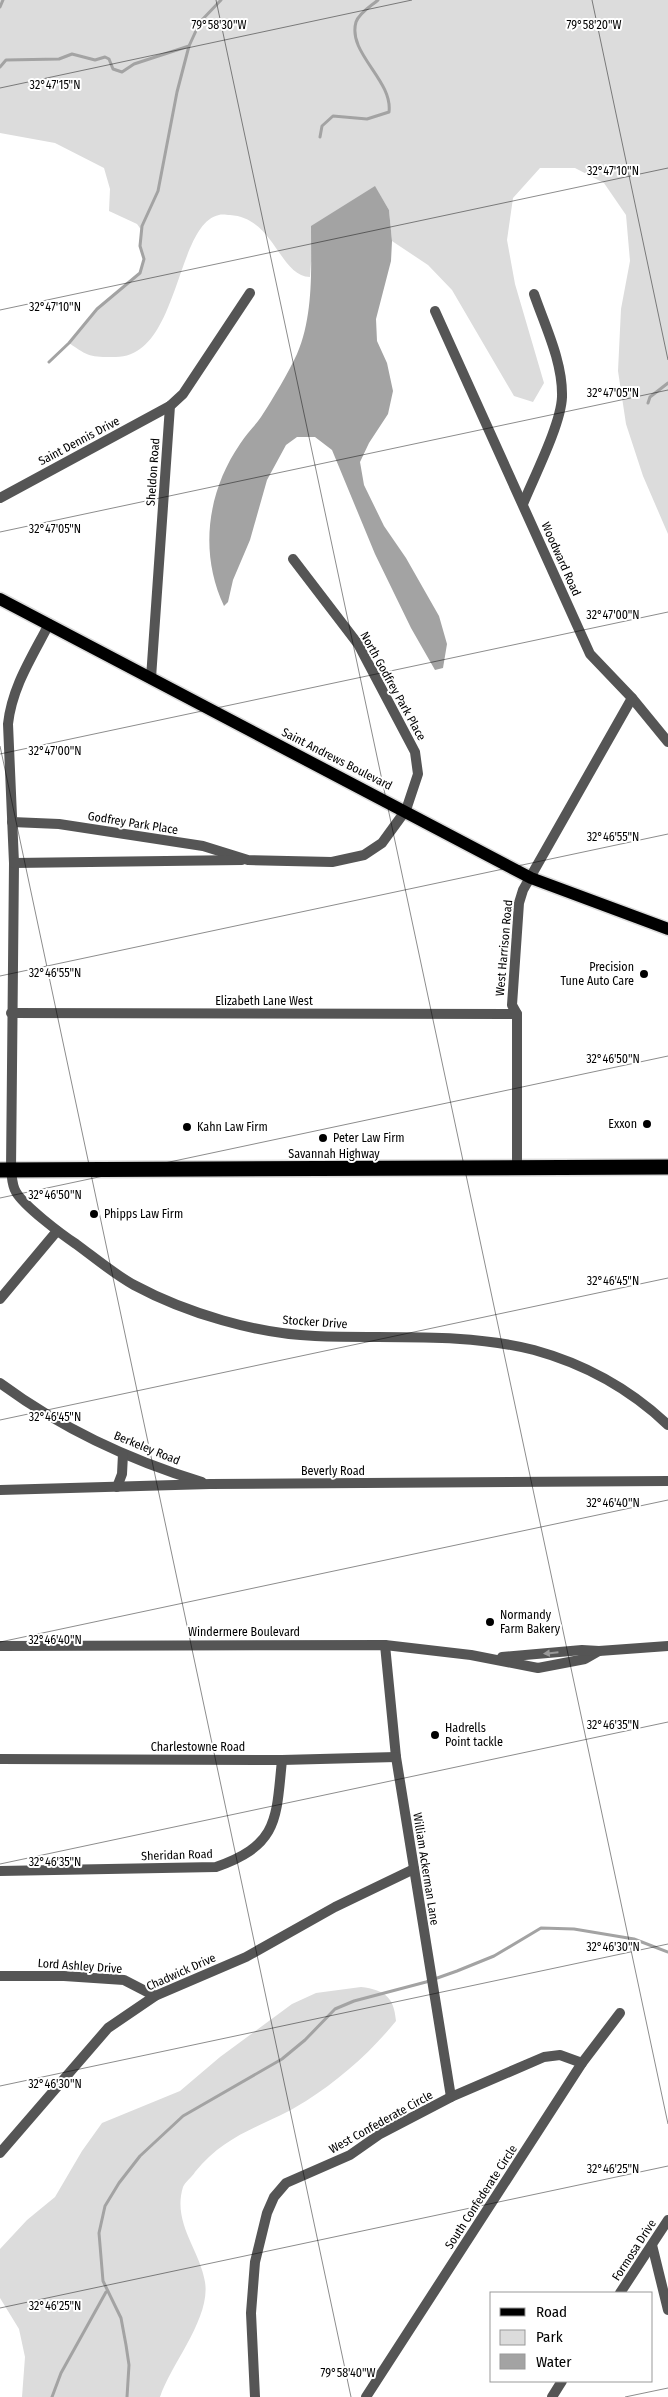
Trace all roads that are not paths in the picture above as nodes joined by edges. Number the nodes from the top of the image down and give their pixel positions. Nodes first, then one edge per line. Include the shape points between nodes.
1 (250, 294) dead end
2 (534, 294) dead end
3 (436, 311) dead end
4 (170, 406) junction
5 (0, 498) edge
6 (523, 504) junction
7 (293, 559) dead end
8 (0, 599) edge
9 (49, 624) junction
10 (151, 678) junction
11 (632, 698) junction
12 (668, 742) edge
13 (406, 810) junction
14 (12, 822) junction
15 (248, 860) junction
16 (14, 863) junction
17 (531, 878) junction
18 (668, 930) edge
19 (11, 1013) junction
20 (517, 1014) junction
21 (668, 1167) edge
22 (518, 1168) junction
23 (5, 1170) edge
24 (57, 1231) junction
25 (0, 1299) edge
26 (0, 1383) edge
27 (663, 1418) edge
28 (668, 1425) edge
29 (124, 1454) junction
30 (667, 1482) edge
31 (210, 1484) junction
32 (117, 1487) junction
33 (0, 1490) edge
34 (385, 1644) junction
35 (0, 1646) edge
36 (668, 1646) edge
37 (599, 1651) junction
38 (488, 1658) junction
39 (396, 1757) junction
40 (0, 1759) edge
41 (282, 1760) junction
42 (414, 1869) junction
43 (0, 1871) edge
44 (0, 1976) edge
45 (155, 1996) junction
46 (620, 2013) dead end
47 (582, 2063) junction
48 (451, 2097) junction
49 (0, 2153) edge
50 (668, 2220) edge
51 (652, 2244) junction
52 (621, 2292) edge
53 (668, 2310) edge
54 (561, 2382) edge
55 (255, 2397) edge
56 (366, 2397) edge
57 (552, 2397) edge

1 - 4 street via 183,394
2 - 6 street via 559,367 562,398 553,433
3 - 6 street, Woodward Road
4 - 5 street, Saint Dennis Drive
4 - 10 street, Sheldon Road
6 - 11 street, Woodward Road via 590,654
7 - 13 street, North Godfrey Park Place via 358,644 415,752 418,774
8 - 9 main road, Saint Andrews Boulevard
9 - 10 main road, Saint Andrews Boulevard
9 - 14 street, Stocker Drive via 10,704
10 - 13 main road, Saint Andrews Boulevard
11 - 12 street, Woodward Road
11 - 17 street, West Harrison Road
13 - 15 street, Godfrey Park Place via 382,843 364,855 332,862
13 - 17 main road, Saint Andrews Boulevard
14 - 15 street, Godfrey Park Place via 60,824 203,846
14 - 16 street, Stocker Drive
15 - 16 street, Godfrey Park Place
16 - 19 street, Stocker Drive
17 - 18 main road, Saint Andrews Boulevard
17 - 20 street, West Harrison Road via 519,903 512,1005
19 - 20 street, Elizabeth Lane West
19 - 23 street, Stocker Drive
20 - 22 street, West Harrison Road
21 - 22 highway, Savannah Highway
22 - 23 highway, Savannah Highway
23 - 24 street, Stocker Drive via 16,1193
24 - 25 street
24 - 27 street, Stocker Drive via 133,1285 214,1317 267,1331 314,1336 453,1338 534,1350 578,1364 608,1380
26 - 29 street, Berkeley Road via 52,1417
27 - 28 street, Stocker Drive
29 - 31 street, Berkeley Road
29 - 32 street
30 - 31 street, Beverly Road
31 - 32 street, Beverly Road
32 - 33 street, Beverly Road
34 - 35 street, Windermere Boulevard
34 - 38 street, Windermere Boulevard
34 - 39 street, William Ackerman Lane
36 - 37 street, Windermere Boulevard
37 -> 38 street, Windermere Boulevard
37 - 38 street, Windermere Boulevard via 585,1659 538,1668
39 - 41 street, Charlestowne Road
39 - 42 street, William Ackerman Lane
40 - 41 street, Charlestowne Road
41 - 43 street, Sheridan Road via 273,1826 261,1843 234,1861 216,1867
42 - 45 street, Chadwick Drive via 335,1906 246,1957
42 - 48 street, William Ackerman Lane
44 - 45 street, Lord Ashley Drive via 124,1980
45 - 49 street, Chadwick Drive via 108,2028
46 - 47 street, South Confederate Circle
47 - 48 street, West Confederate Circle via 560,2055 544,2057
47 - 56 street, South Confederate Circle
48 - 55 street, West Confederate Circle via 380,2134 350,2155 286,2183 274,2197 267,2213 253,2288
50 - 51 street, Formosa Drive
51 - 52 street, Formosa Drive
51 - 53 street
54 - 57 street

